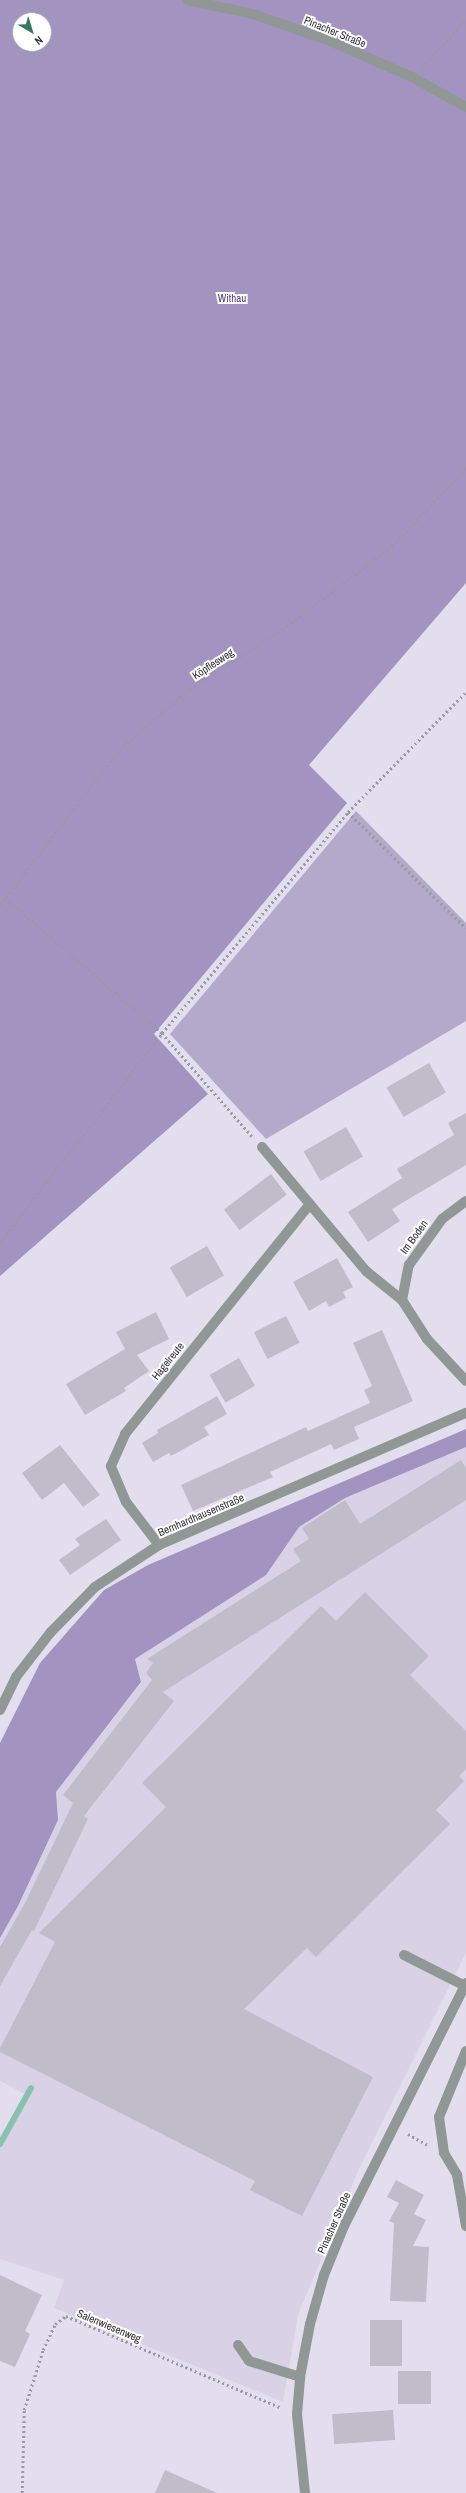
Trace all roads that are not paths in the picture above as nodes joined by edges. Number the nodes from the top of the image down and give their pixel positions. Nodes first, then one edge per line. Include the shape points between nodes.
1 (187, 0) edge
2 (466, 107) edge
3 (262, 1147) road end
4 (466, 1201) edge
5 (310, 1204) junction
6 (402, 1300) junction
7 (466, 1381) edge
8 (466, 1414) edge
9 (159, 1545) junction
10 (0, 1710) edge
11 (404, 1955) dead end
12 (465, 1985) edge
13 (466, 2051) edge
14 (466, 2226) edge
15 (238, 2345) dead end
16 (300, 2377) junction
17 (305, 2493) edge

1 - 2 street, Pinacher Straße via 253,14 330,41 412,77
3 - 5 street
4 - 6 street, Im Boden via 442,1219 409,1265
5 - 6 street via 366,1271
5 - 9 street, Hagelreute via 125,1434 111,1466 126,1502
6 - 7 street via 427,1338
8 - 9 street, Bernhardhausenstraße
9 - 10 street, Bernhardhausenstraße via 95,1587 50,1633 16,1677
11 - 12 street
12 - 16 street, Pinacher Straße via 344,2226 324,2275 310,2324
13 - 14 street via 439,2117 444,2153 457,2175
15 - 16 street via 249,2361
16 - 17 street, Pinacher Straße via 298,2414

